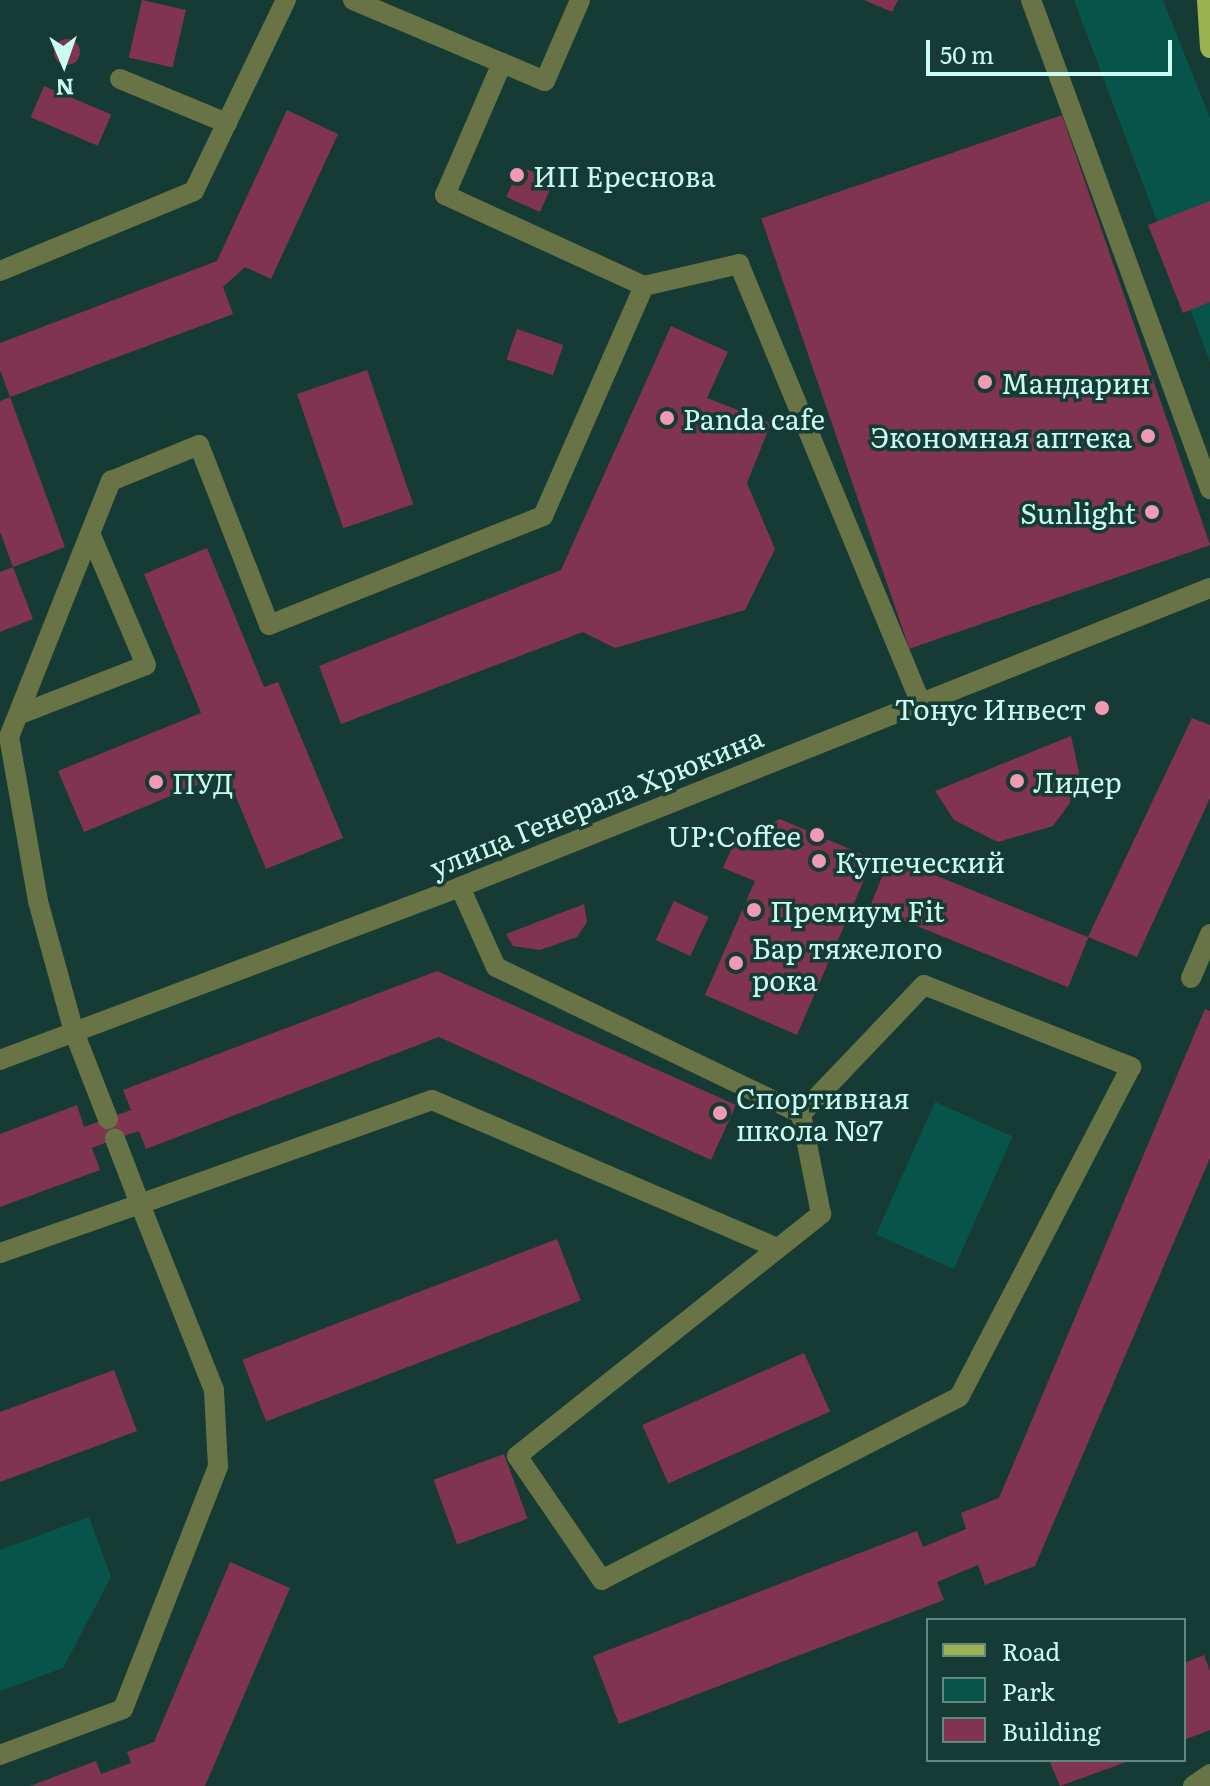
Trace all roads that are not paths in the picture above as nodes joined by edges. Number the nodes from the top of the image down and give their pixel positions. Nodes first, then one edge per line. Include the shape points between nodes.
1 (286, 0) edge
2 (353, 0) edge
3 (580, 0) edge
4 (1031, 0) edge
5 (1207, 0) edge
6 (1210, 48) edge
7 (502, 63) junction
8 (120, 79) dead end
9 (227, 123) junction
10 (0, 271) edge
11 (644, 286) junction
12 (1210, 489) edge
13 (90, 533) junction
14 (1210, 588) edge
15 (920, 700) junction
16 (18, 715) junction
17 (460, 887) junction
18 (1210, 934) edge
19 (1191, 978) dead end
20 (74, 1032) junction
21 (0, 1060) edge
22 (801, 1114) junction
23 (108, 1119) dead end
24 (115, 1139) dead end
25 (140, 1204) junction
26 (778, 1248) junction
27 (0, 1253) edge
28 (0, 1755) edge
29 (1210, 1774) edge
30 (1193, 1786) edge

1 - 9 street
2 - 7 street
3 - 7 street via 545,81
4 - 12 street
5 - 6 main road
7 - 11 street via 445,195
8 - 9 street
9 - 10 street via 194,191
11 - 13 street via 543,516 269,625 199,445 111,481
11 - 15 street via 739,264
13 - 16 street
13 - 16 street via 146,665
14 - 15 street, улица Генерала Хрюкина
15 - 17 street, улица Генерала Хрюкина
16 - 20 street via 9,737 38,901
17 - 20 street, улица Генерала Хрюкина
17 - 22 street via 496,967
18 - 19 street
20 - 21 street, улица Генерала Хрюкина
20 - 23 street
22 - 26 street via 821,1214
22 - 26 street via 924,985 1131,1067 959,1397 602,1580 517,1456
24 - 25 street
25 - 26 street via 432,1100
25 - 27 street
25 - 28 street via 214,1390 218,1467 123,1709
29 - 30 street

